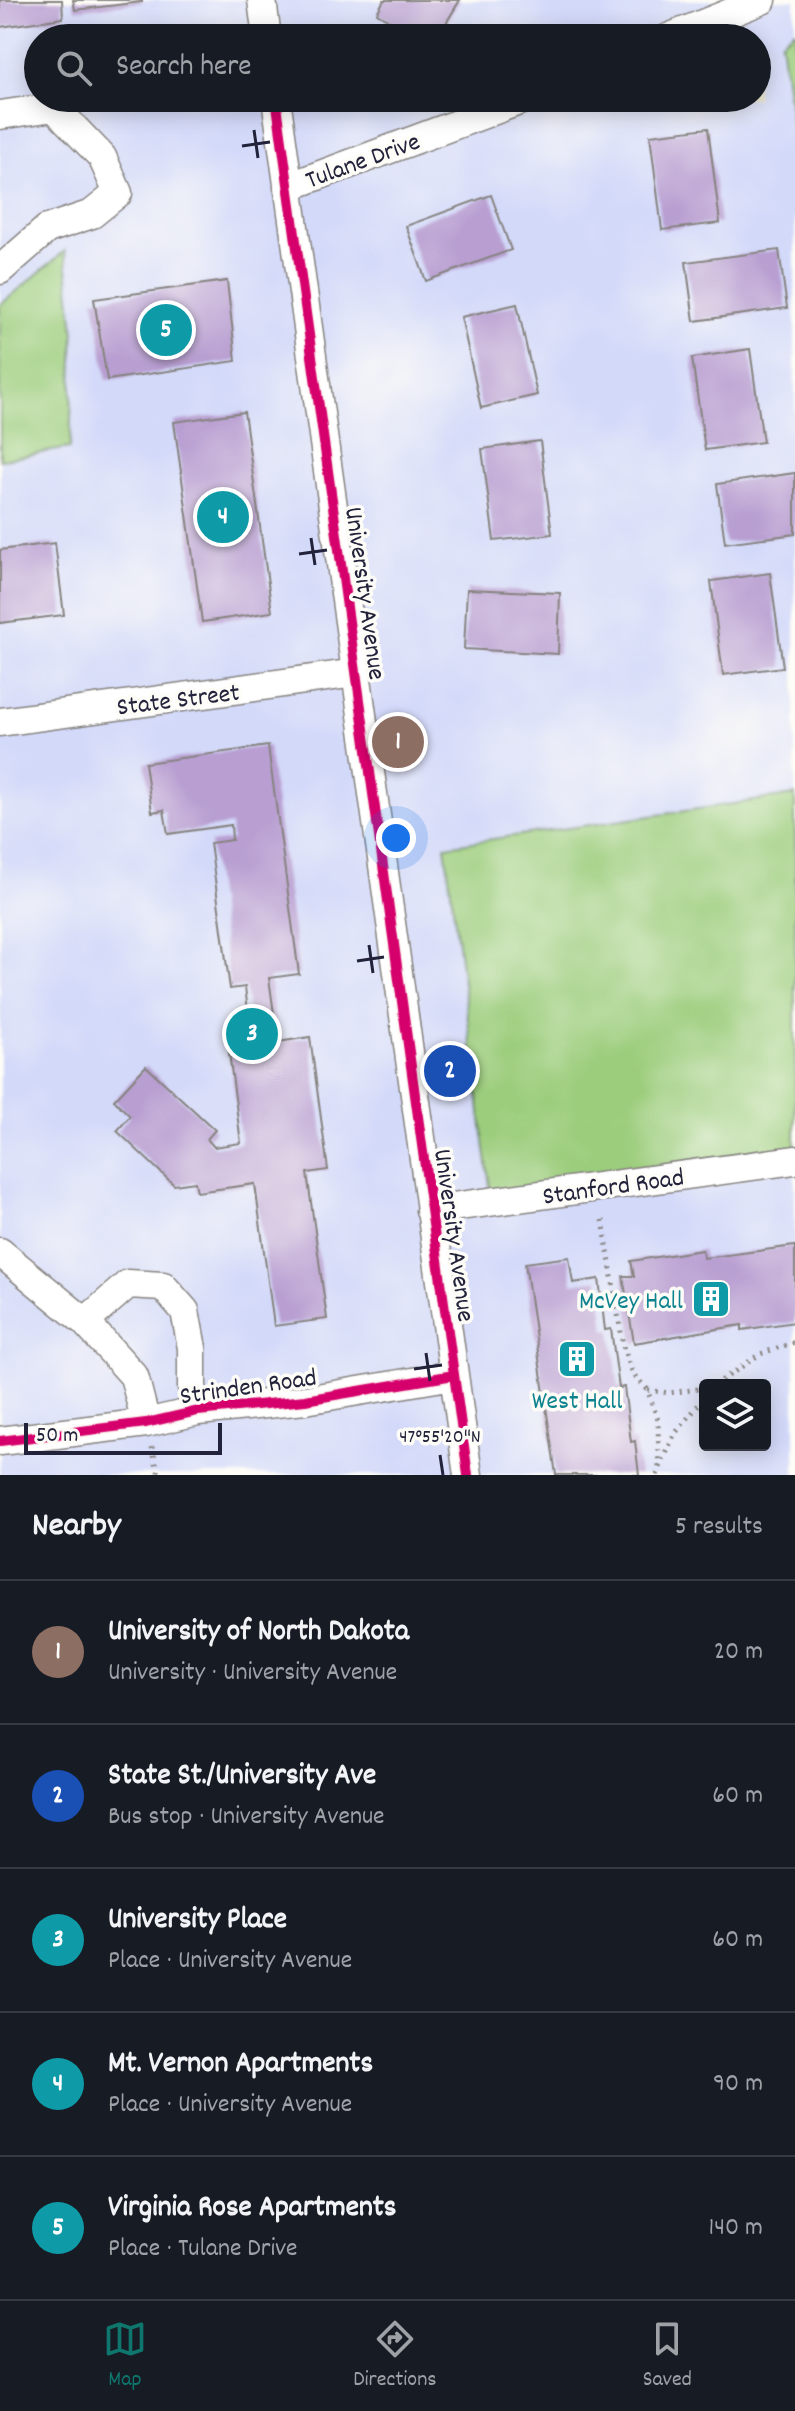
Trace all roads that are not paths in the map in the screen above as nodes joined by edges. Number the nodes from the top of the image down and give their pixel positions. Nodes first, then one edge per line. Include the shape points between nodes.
1 (262, 0) edge
2 (762, 0) edge
3 (265, 24) edge
4 (703, 24) edge
5 (24, 111) edge
6 (59, 112) edge
7 (278, 112) edge
8 (489, 112) edge
9 (0, 115) edge
10 (288, 187) junction
11 (0, 270) edge
12 (356, 673) junction
13 (0, 722) edge
14 (795, 1160) edge
15 (430, 1210) junction
16 (0, 1252) edge
17 (85, 1322) junction
18 (454, 1375) junction
19 (198, 1411) junction
20 (146, 1423) junction
21 (0, 1441) edge
22 (468, 1475) edge

1 - 3 street
2 - 4 street
5 - 9 street
6 - 11 street via 102,157 118,193 92,214 47,229
7 - 10 street, University Avenue
8 - 10 street, Tulane Drive
10 - 12 street, University Avenue
12 - 13 street, State Street
12 - 15 street, University Avenue
14 - 15 street, Stanford Road
15 - 18 street, University Avenue
16 - 17 street
17 - 19 street via 128,1284 163,1286 185,1311
17 - 20 street via 134,1376
18 - 19 street, Strinden Road via 305,1400
18 - 22 street, University Avenue
19 - 20 street, Strinden Road
20 - 21 street, Strinden Road

